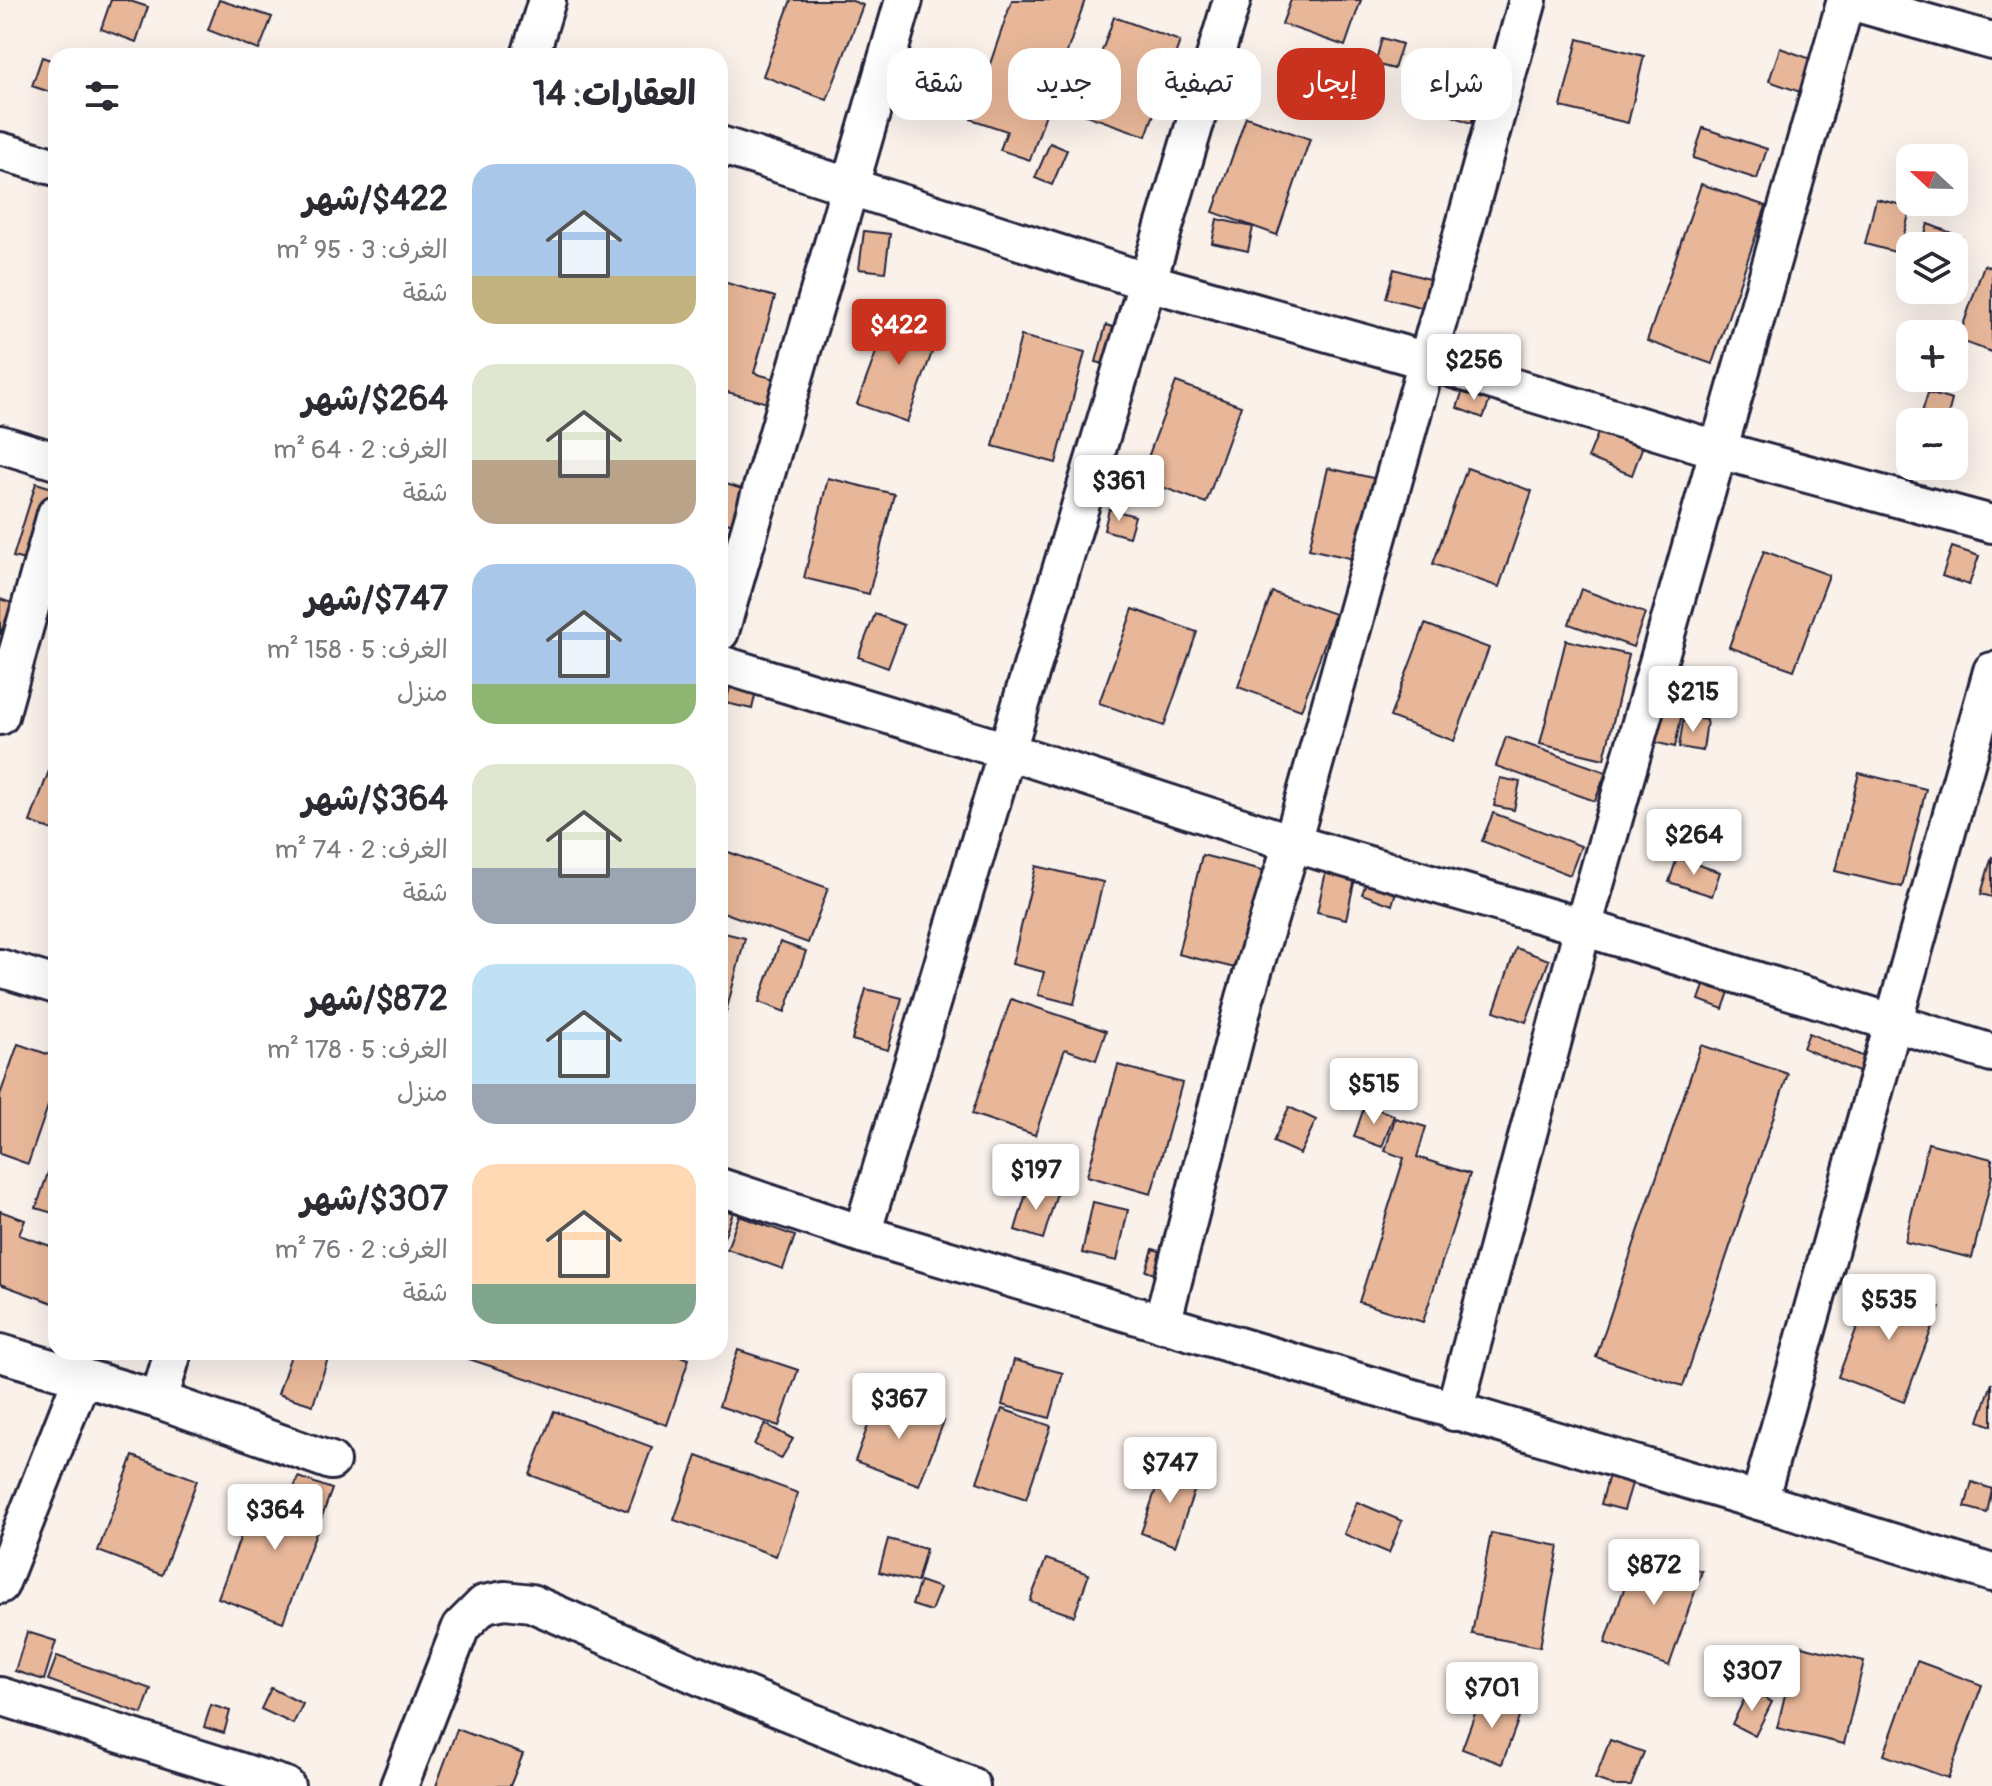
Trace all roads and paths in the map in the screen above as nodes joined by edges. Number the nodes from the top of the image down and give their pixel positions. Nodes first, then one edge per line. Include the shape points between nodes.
1 (547, 0) edge
2 (904, 0) edge
3 (1232, 0) edge
4 (1528, 0) edge
5 (1992, 41) edge
6 (532, 48) edge
7 (728, 148) edge
8 (0, 151) edge
9 (48, 165) edge
10 (850, 187) junction
11 (1148, 282) junction
12 (1427, 361) junction
13 (0, 444) edge
14 (1719, 450) junction
15 (48, 459) edge
16 (1992, 524) edge
17 (48, 543) edge
18 (728, 605) edge
19 (728, 666) edge
20 (1992, 671) edge
21 (0, 716) edge
22 (1007, 751) junction
23 (1292, 843) junction
24 (1583, 927) junction
25 (0, 968) edge
26 (48, 983) edge
27 (1893, 1023) junction
28 (1992, 1053) edge
29 (728, 1190) edge
30 (862, 1234) junction
31 (1162, 1324) junction
32 (0, 1353) edge
33 (171, 1360) edge
34 (82, 1377) junction
35 (159, 1400) junction
36 (1454, 1412) junction
37 (331, 1461) dead end
38 (1759, 1501) junction
39 (1992, 1573) edge
40 (0, 1585) edge
41 (3, 1706) edge
42 (286, 1786) edge
43 (399, 1786) edge
44 (971, 1786) edge

1 - 6 street
2 - 10 street
3 - 11 street
4 - 12 street
5 - 14 street via 1846,0
7 - 10 street
8 - 9 street
10 - 11 street
10 - 18 street
11 - 12 street
11 - 22 street
12 - 14 street
12 - 23 street
13 - 15 street
14 - 16 street
14 - 24 street
17 - 21 street
19 - 22 street
20 - 27 street
22 - 23 street
22 - 30 street
23 - 24 street
23 - 31 street via 1245,998
24 - 27 street
24 - 36 street
25 - 26 street
27 - 28 street
27 - 38 street
29 - 30 street
30 - 31 street
31 - 36 street
32 - 34 street
33 - 35 street
34 - 35 street
34 - 40 street
35 - 37 street
36 - 38 street
38 - 39 street
41 - 42 street
43 - 44 street via 461,1627 484,1604 505,1600 531,1603

